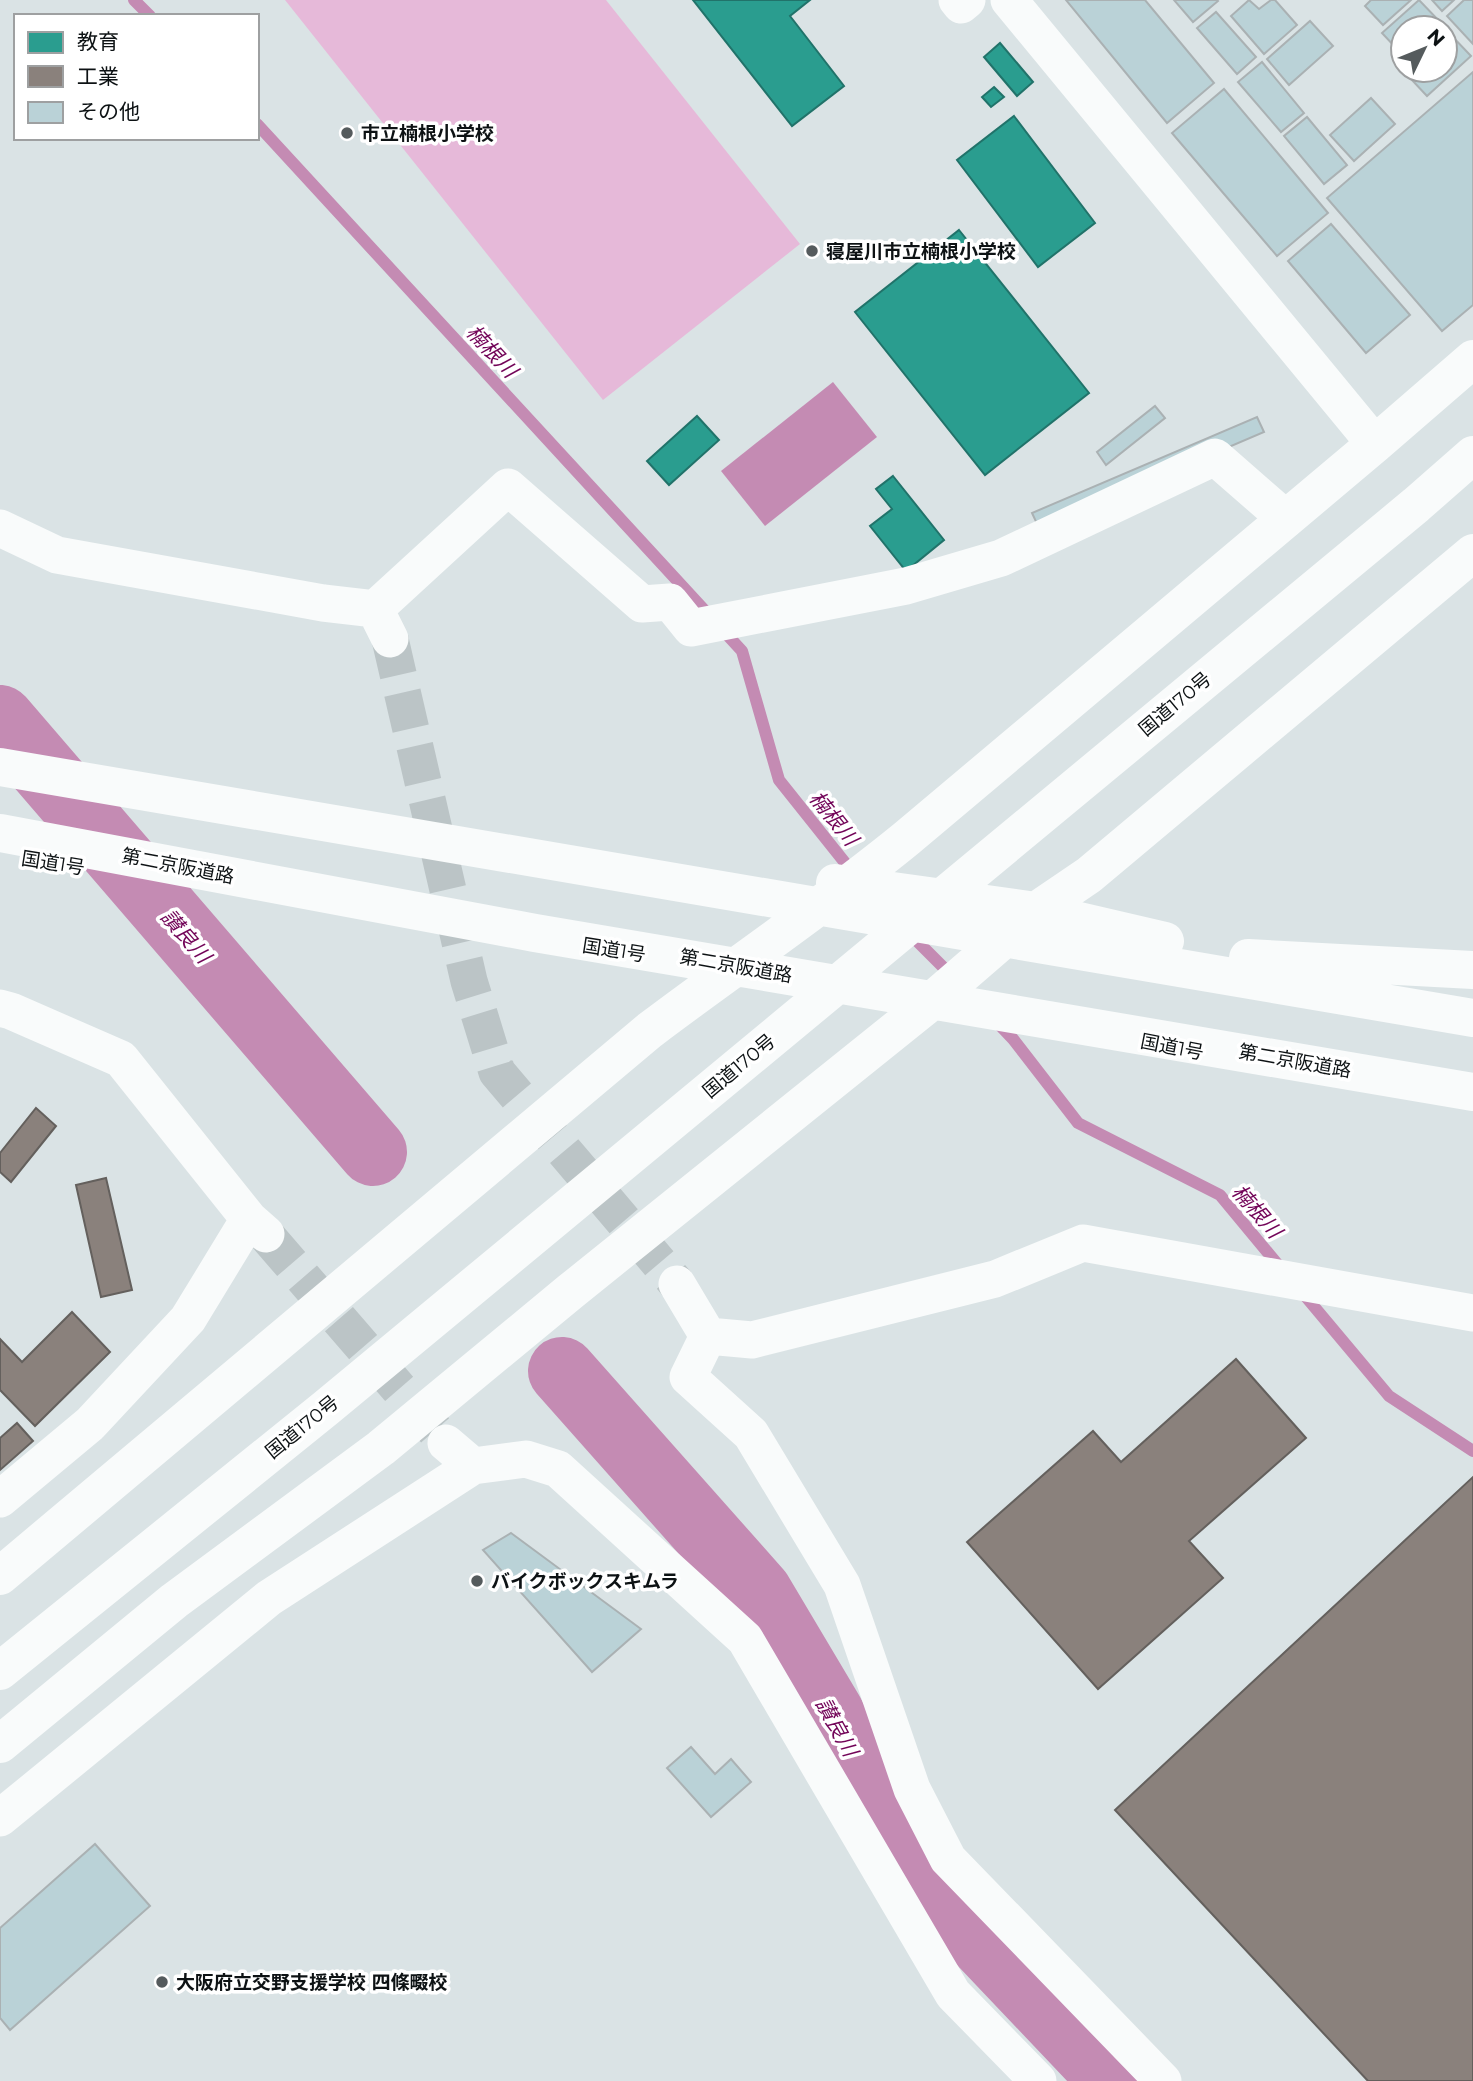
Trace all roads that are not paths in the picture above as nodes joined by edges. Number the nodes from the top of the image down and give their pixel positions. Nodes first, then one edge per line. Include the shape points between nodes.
1 (957, 0) edge
2 (967, 0) edge
3 (1009, 0) edge
4 (1473, 359) edge
5 (1376, 444) junction
6 (1473, 455) edge
7 (1286, 519) junction
8 (0, 528) edge
9 (1473, 554) edge
10 (0, 751) edge
11 (0, 767) edge
12 (0, 833) edge
13 (0, 855) edge
14 (850, 885) junction
15 (1036, 911) junction
16 (731, 969) junction
17 (1473, 970) edge
18 (933, 1000) junction
19 (0, 1008) edge
20 (1473, 1018) edge
21 (1473, 1092) edge
22 (1473, 1104) edge
23 (677, 1284) tunnel mouth
24 (1473, 1313) edge
25 (708, 1336) junction
26 (0, 1499) edge
27 (0, 1576) edge
28 (0, 1671) edge
29 (0, 1744) edge
30 (0, 1818) edge
31 (1038, 2081) edge
32 (1163, 2081) edge

1 - 2 street via 961,5
3 - 5 street
4 - 5 highway
5 - 7 highway
6 - 28 highway, 国道170号 via 326,1408
7 - 8 street via 1215,457 1001,558 906,586 691,628 670,602 642,604 508,487 382,624 323,603 57,555
7 - 14 highway
9 - 15 highway via 1090,875
10 - 14 highway via 510,839
11 - 20 highway
12 - 21 highway, 第二京阪道路 via 535,933
13 - 16 highway, 国道1号
14 - 15 highway
14 - 16 highway
15 - 17 highway via 1235,957
15 - 18 highway
16 - 18 highway, 国道1号
16 - 27 highway via 650,1030
18 - 22 highway, 国道1号
18 - 29 highway via 381,1448 174,1601
19 - 26 street via 121,1059 258,1228 188,1319 90,1424
23 - 25 street
24 - 25 street via 1083,1243 995,1279 752,1340
25 - 32 street via 688,1377 751,1434 842,1585 912,1788 948,1859
30 - 31 street via 269,1598 460,1455 526,1459 558,1469 745,1639 953,1994

